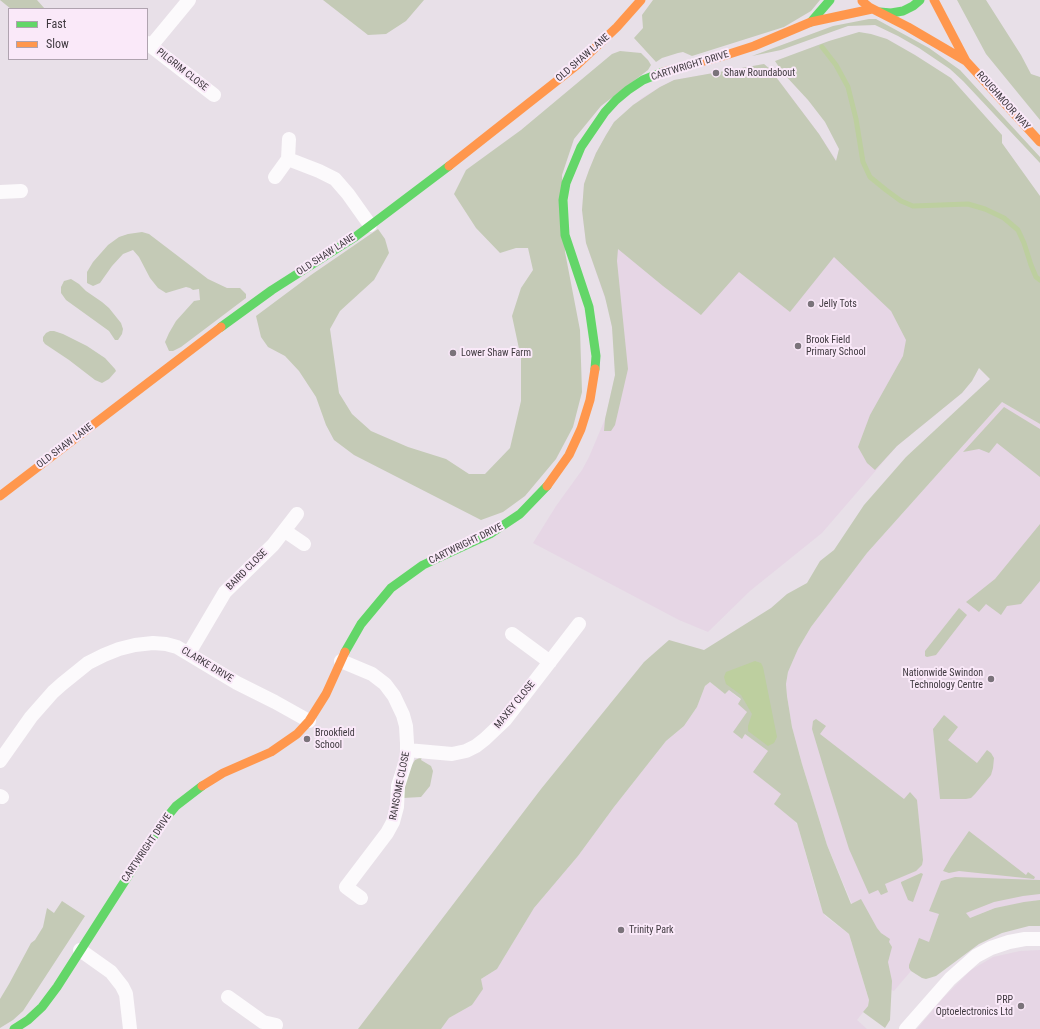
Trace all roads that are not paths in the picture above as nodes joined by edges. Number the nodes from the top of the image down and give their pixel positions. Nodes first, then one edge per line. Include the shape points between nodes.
1 (189, 0) edge
2 (641, 0) edge
3 (830, 0) edge
4 (860, 0) edge
5 (920, 0) edge
6 (934, 0) edge
7 (876, 10) junction
8 (811, 22) junction
9 (149, 44) edge
10 (966, 61) junction
11 (214, 95) dead end
12 (289, 139) dead end
13 (1040, 142) edge
14 (288, 159) junction
15 (275, 177) dead end
16 (21, 191) dead end
17 (0, 192) edge
18 (370, 225) junction
19 (0, 496) edge
20 (297, 514) dead end
21 (285, 531) junction
22 (304, 544) dead end
23 (579, 624) dead end
24 (512, 634) dead end
25 (189, 653) junction
26 (341, 661) junction
27 (550, 662) junction
28 (309, 720) junction
29 (407, 750) junction
30 (0, 760) edge
31 (361, 898) dead end
32 (1040, 938) edge
33 (80, 950) junction
34 (228, 997) dead end
35 (254, 1024) edge
36 (276, 1025) dead end
37 (14, 1029) edge
38 (130, 1029) edge
39 (906, 1029) edge

1 - 9 street, PILGRIM CLOSE
2 - 18 street, OLD SHAW LANE via 577,65 463,156
3 - 8 street, CARTWRIGHT DRIVE
4 - 7 street, ROUGHMOOR WAY
5 - 7 street via 903,11 891,13
6 - 10 street, ROUGHMOOR WAY
7 - 8 street, CARTWRIGHT DRIVE
7 - 10 street, ROUGHMOOR WAY
8 - 26 street, CARTWRIGHT DRIVE via 754,46 675,68 644,80 616,100 601,117 581,147 566,183 563,200 566,241 589,307 596,356 590,400 569,455 542,492 520,514 490,534 423,566 391,588 361,624
9 - 11 street, PILGRIM CLOSE
10 - 13 street, ROUGHMOOR WAY
12 - 14 street
14 - 15 street
14 - 18 street via 335,180
16 - 17 street
18 - 19 street, OLD SHAW LANE via 233,318
20 - 21 street, BAIRD CLOSE
21 - 22 street
21 - 25 street, BAIRD CLOSE via 225,592
23 - 27 street, MAXEY CLOSE
24 - 27 street
25 - 28 street, CLARKE DRIVE via 237,683
25 - 30 street, CLARKE DRIVE via 166,644 141,644 119,649 88,663 53,692
26 - 28 street, CARTWRIGHT DRIVE via 326,694
26 - 29 street, RANSOME CLOSE via 379,677 390,689 403,715
27 - 29 street, MAXEY CLOSE via 505,720 476,746 452,754
28 - 33 street, CARTWRIGHT DRIVE via 285,743 206,782 176,806 162,823
29 - 31 street, RANSOME CLOSE via 393,822 346,887
32 - 39 street via 1010,942 976,956 950,979
33 - 37 street, CARTWRIGHT DRIVE via 42,1007
33 - 38 street via 112,972 122,986 127,999
34 - 35 street
35 - 36 street

